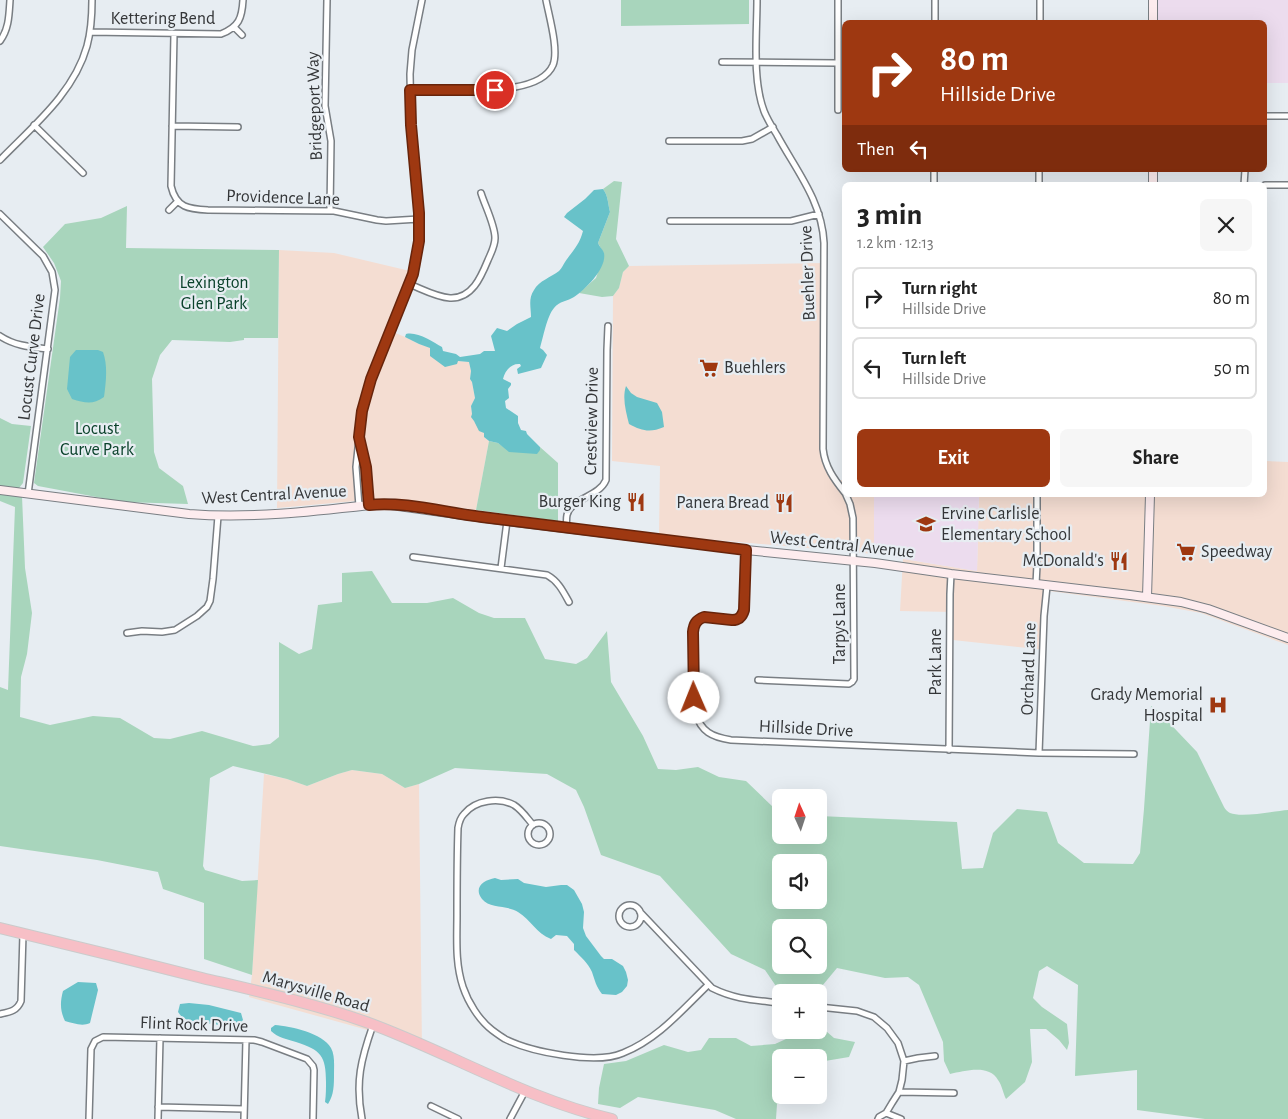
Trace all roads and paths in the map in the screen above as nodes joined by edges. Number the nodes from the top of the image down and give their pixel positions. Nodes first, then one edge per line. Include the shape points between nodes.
1 (10, 0) edge
2 (92, 0) edge
3 (243, 0) edge
4 (326, 0) edge
5 (422, 0) edge
6 (546, 0) edge
7 (757, 0) edge
8 (838, 0) edge
9 (935, 0) edge
10 (1040, 0) edge
11 (1153, 0) edge
12 (935, 20) edge
13 (1040, 20) edge
14 (1153, 20) edge
15 (234, 27) junction
16 (90, 32) junction
17 (174, 34) junction
18 (242, 35) dead end
19 (0, 41) edge
20 (722, 62) dead end
21 (757, 62) junction
22 (837, 63) junction
23 (410, 90) junction
24 (838, 110) dead end
25 (1267, 116) edge
26 (1288, 116) edge
27 (34, 125) junction
28 (172, 126) junction
29 (238, 127) dead end
30 (772, 127) junction
31 (669, 141) dead end
32 (0, 160) edge
33 (83, 173) dead end
34 (1267, 185) edge
35 (1288, 186) edge
36 (481, 193) dead end
37 (178, 201) junction
38 (169, 210) dead end
39 (330, 211) junction
40 (0, 214) edge
41 (820, 214) junction
42 (419, 219) junction
43 (670, 222) dead end
44 (409, 284) junction
45 (608, 326) dead end
46 (0, 336) edge
47 (48, 349) junction
48 (359, 437) junction
49 (842, 489) edge
50 (0, 490) edge
51 (28, 494) junction
52 (847, 497) edge
53 (1037, 497) edge
54 (1150, 497) edge
55 (369, 505) junction
56 (359, 506) junction
57 (218, 516) junction
58 (507, 521) junction
59 (566, 528) junction
60 (746, 550) junction
61 (413, 557) dead end
62 (854, 561) junction
63 (501, 568) junction
64 (951, 574) junction
65 (1036, 584) junction
66 (1047, 586) junction
67 (1147, 597) junction
68 (569, 602) dead end
69 (127, 633) dead end
70 (1288, 638) edge
71 (758, 680) dead end
72 (949, 750) junction
73 (1039, 753) junction
74 (1134, 754) dead end
75 (533, 825) junction
76 (640, 912) junction
77 (0, 928) edge
78 (24, 934) junction
79 (708, 984) junction
80 (772, 1002) edge
81 (827, 1008) edge
82 (0, 1014) edge
83 (373, 1025) junction
84 (160, 1038) junction
85 (246, 1040) junction
86 (935, 1056) dead end
87 (904, 1061) junction
88 (525, 1091) junction
89 (899, 1092) junction
90 (954, 1093) dead end
91 (431, 1106) dead end
92 (158, 1107) junction
93 (244, 1109) junction
94 (886, 1112) junction
95 (89, 1119) edge
96 (158, 1119) edge
97 (244, 1119) edge
98 (313, 1119) edge
99 (362, 1119) edge
100 (458, 1119) edge
101 (510, 1119) edge
102 (612, 1119) edge
103 (878, 1119) edge
104 (886, 1119) edge
105 (902, 1119) edge

1 - 19 street via 9,20
2 - 16 street
3 - 15 street, Kettering Bend via 241,17
4 - 39 street, Bridgeport Way via 325,106 331,142
5 - 23 street via 412,50
6 - 23 street via 555,55 549,72 542,77 513,88 495,90
7 - 21 street, Buehler Drive
8 - 22 street
9 - 12 street
10 - 13 street
11 - 14 main road
15 - 17 street, Kettering Bend via 216,34
15 - 18 street, Kettering Bend
16 - 17 street, Kettering Bend
16 - 27 street via 83,58 71,82 58,101
17 - 28 street
20 - 21 street
21 - 22 street
21 - 30 street, Buehler Drive via 760,97
22 - 24 street
23 - 42 street
25 - 26 street
27 - 32 street
27 - 33 street
28 - 29 street
28 - 37 street via 171,186
30 - 31 street via 742,141
30 - 41 street, Buehler Drive
34 - 35 street
36 - 44 street via 495,239 474,288 450,298
37 - 38 street
37 - 39 street, Providence Lane via 193,209
39 - 42 street, Providence Lane via 386,221
40 - 47 street, Locust Curve Drive via 43,256 52,272 55,290
41 - 43 street via 791,221
41 - 49 street, Buehler Drive via 824,243 823,449 829,472
42 - 44 street via 417,256
44 - 48 street via 365,398
45 - 59 street, Crestview Drive via 606,480 601,488 572,507
46 - 47 street via 22,346
47 - 51 street, Locust Curve Drive
48 - 55 street via 366,467
48 - 56 street via 356,468
50 - 51 main road, West Central Avenue
51 - 57 main road, West Central Avenue
52 - 62 street, Buehler Drive via 853,518
53 - 65 street
54 - 67 main road
55 - 56 main road, West Central Avenue
55 - 58 main road, West Central Avenue via 391,504
56 - 57 main road, West Central Avenue
57 - 69 street via 207,607 175,630
58 - 59 main road, West Central Avenue
58 - 63 street
59 - 60 main road, West Central Avenue
60 - 62 main road, West Central Avenue
60 - 72 street, Hillside Drive via 744,610 741,616 736,620 704,617 694,627 695,712 705,730 731,740
61 - 63 street
62 - 64 main road, West Central Avenue
62 - 71 street, Tarpys Lane via 852,682
63 - 68 street via 551,577
64 - 65 main road, West Central Avenue
64 - 72 street, Park Lane
65 - 66 main road, West Central Avenue
66 - 67 main road, West Central Avenue
66 - 73 street, Orchard Lane
67 - 70 main road, West Central Avenue via 1202,607
72 - 73 street, Hillside Drive
73 - 74 street, Hillside Drive
75 - 75 street via 528,832 530,840 537,845 546,843 550,836 548,827 541,823
75 - 79 street via 514,805 498,800 470,808 464,813 458,828 457,960 469,1002 490,1029 505,1039 543,1051 584,1058 615,1056 649,1040
76 - 76 street via 635,906 626,906 620,911 620,919 625,925 633,926 639,920
76 - 79 street
77 - 78 highway, Marysville Road
78 - 82 street via 21,1001 16,1009
78 - 83 highway, Marysville Road via 316,1007
79 - 80 street via 725,995
81 - 87 street via 858,1011 874,1017 898,1043
83 - 88 highway, Marysville Road
83 - 99 street via 359,1077
84 - 85 street, Flint Rock Drive
84 - 92 street
84 - 95 street, Flint Rock Drive via 103,1037 95,1041 91,1049
85 - 93 street
85 - 98 street, Flint Rock Drive via 262,1042 310,1062 314,1070
86 - 87 street
87 - 89 street
88 - 101 street
88 - 102 highway, Marysville Road
89 - 90 street
89 - 94 street
91 - 100 street
92 - 93 street
92 - 96 street
93 - 97 street
94 - 103 street
94 - 104 street
94 - 105 street

